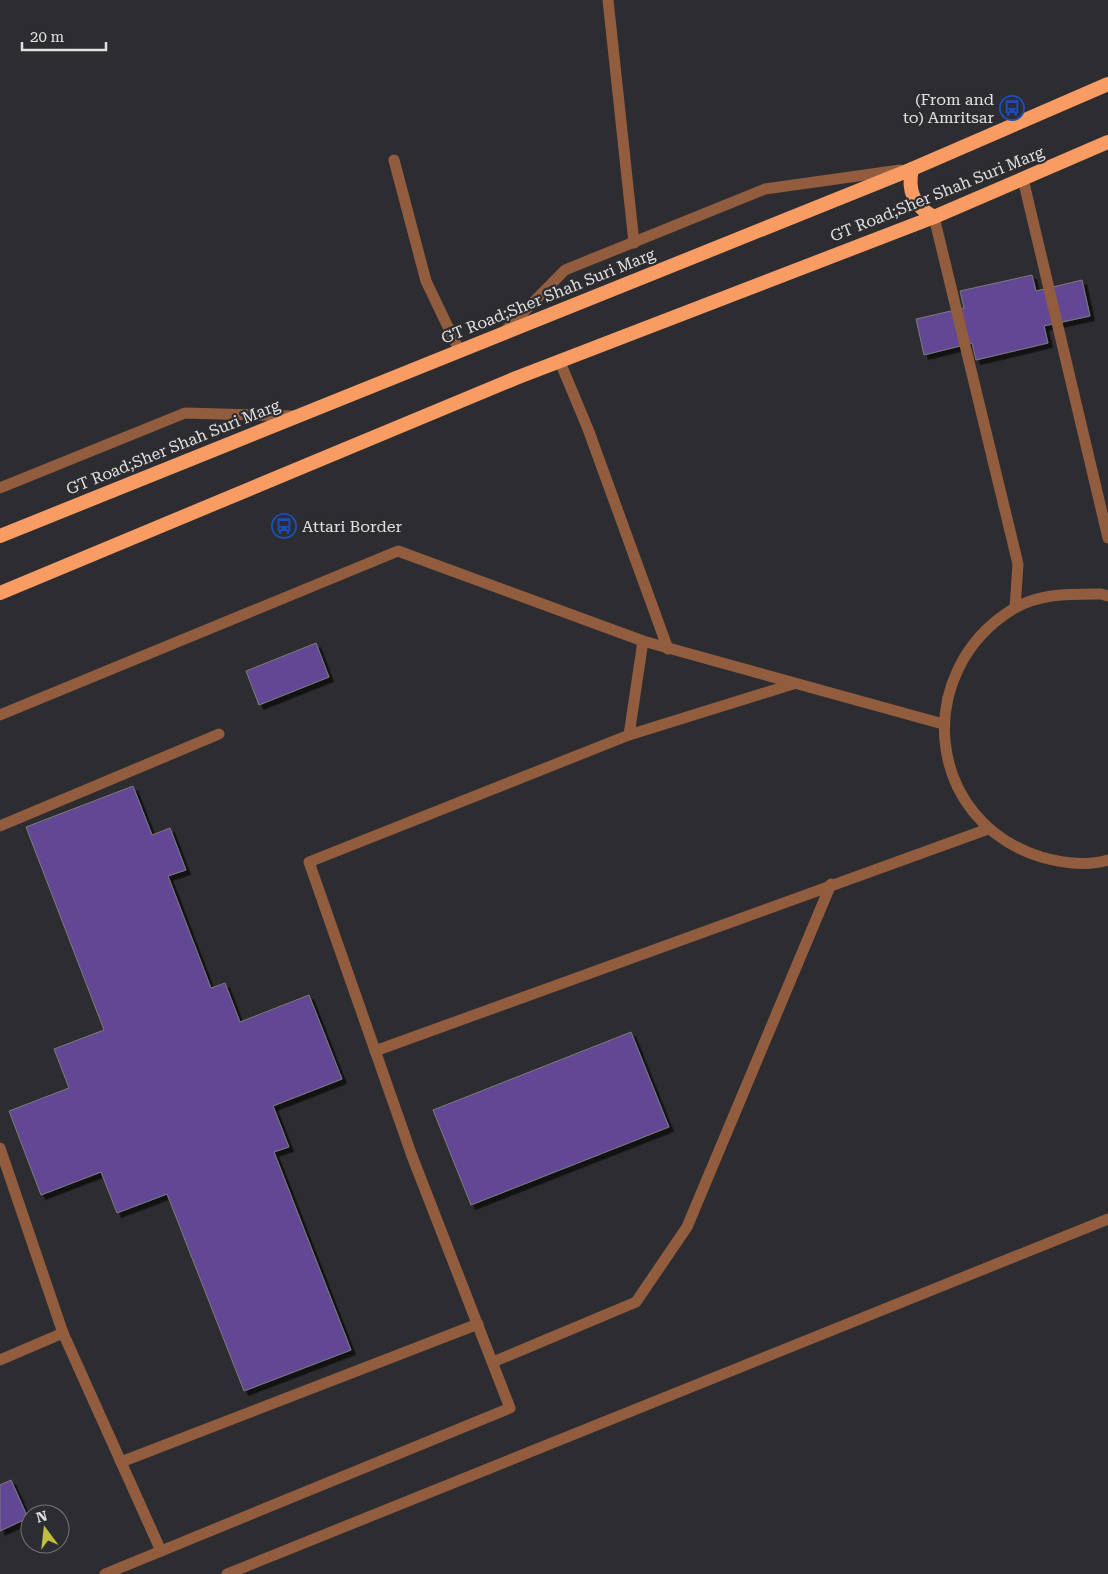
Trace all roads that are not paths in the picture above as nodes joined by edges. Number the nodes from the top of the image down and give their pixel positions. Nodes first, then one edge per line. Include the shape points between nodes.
1 (608, 0) edge
2 (1108, 84) edge
3 (1108, 142) edge
4 (394, 160) dead end
5 (912, 169) junction
6 (1023, 179) junction
7 (934, 217) junction
8 (634, 243) junction
9 (503, 333) junction
10 (459, 350) junction
11 (560, 362) junction
12 (295, 416) junction
13 (0, 488) edge
14 (0, 536) edge
15 (1108, 538) edge
16 (0, 593) edge
17 (1108, 596) edge
18 (1015, 608) junction
19 (643, 642) junction
20 (668, 649) junction
21 (793, 684) junction
22 (0, 715) edge
23 (943, 724) junction
24 (219, 734) dead end
25 (629, 735) junction
26 (0, 826) edge
27 (988, 829) junction
28 (1108, 860) edge
29 (831, 884) junction
30 (375, 1050) junction
31 (0, 1148) edge
32 (1108, 1219) edge
33 (478, 1324) junction
34 (64, 1333) junction
35 (0, 1360) edge
36 (493, 1362) junction
37 (120, 1462) junction
38 (160, 1551) junction
39 (105, 1574) edge
40 (227, 1574) edge

1 - 8 lane
2 - 5 highway, GT Road;Sher Shah Suri Marg
3 - 6 highway, GT Road;Sher Shah Suri Marg
4 - 10 lane via 426,281
5 - 7 highway via 910,192 924,211
5 - 8 lane via 765,189
5 - 9 highway, GT Road;Sher Shah Suri Marg
6 - 7 highway, GT Road;Sher Shah Suri Marg
6 - 15 lane
7 - 11 highway, GT Road;Sher Shah Suri Marg
7 - 18 lane via 1018,564
8 - 9 lane via 565,270
9 - 10 highway, GT Road;Sher Shah Suri Marg
10 - 12 highway, GT Road;Sher Shah Suri Marg
11 - 16 highway, GT Road;Sher Shah Suri Marg
11 - 20 lane via 588,429
12 - 13 lane via 185,413
12 - 14 highway, GT Road;Sher Shah Suri Marg
17 - 18 lane via 1057,594
18 - 23 lane via 986,629 964,656 949,689
19 - 20 lane
19 - 22 lane via 398,551
19 - 25 lane
20 - 21 lane
21 - 23 lane
21 - 25 lane
23 - 27 lane via 948,762 962,799
24 - 26 lane
25 - 30 lane via 309,862
27 - 28 lane via 1021,851 1059,862
27 - 29 lane
29 - 30 lane
29 - 36 lane via 687,1227 636,1302
30 - 33 lane via 412,1156
31 - 34 lane
32 - 40 lane
33 - 36 lane
33 - 37 lane
34 - 35 lane
34 - 37 lane
36 - 38 lane via 510,1408
37 - 38 lane
38 - 39 lane

